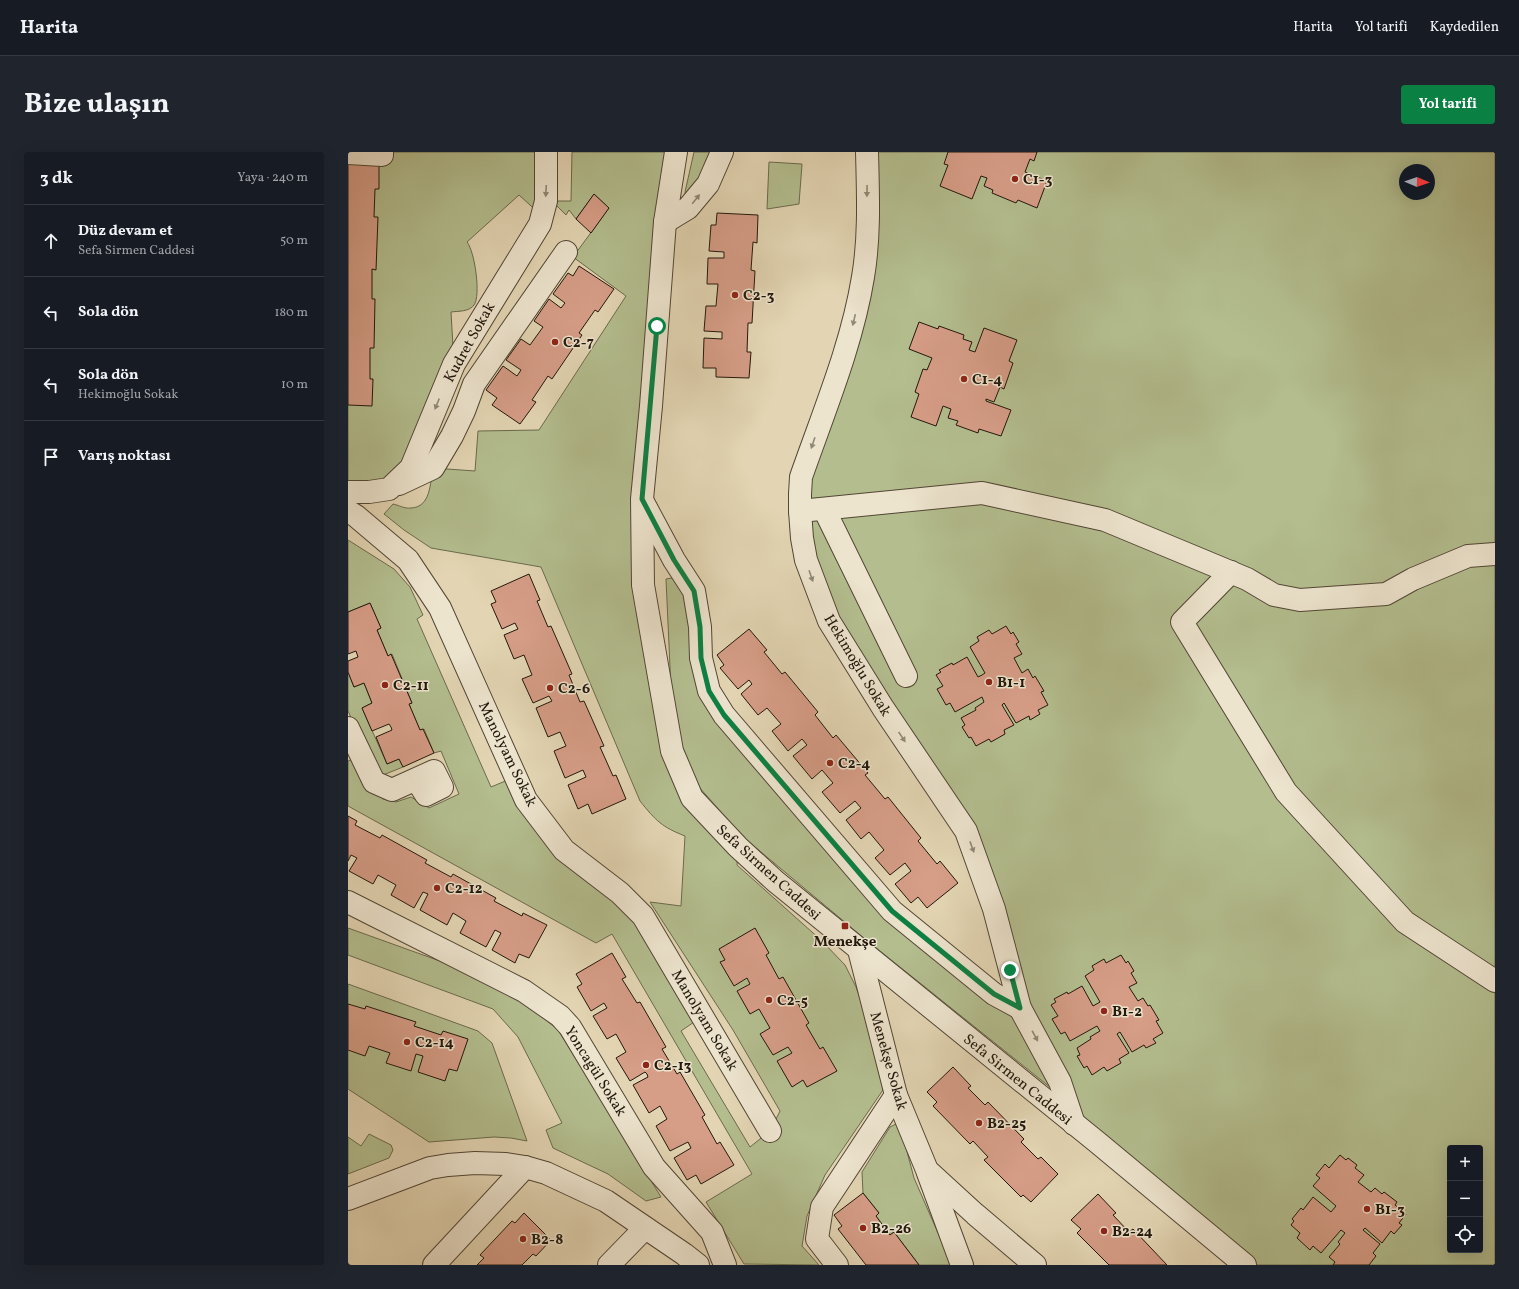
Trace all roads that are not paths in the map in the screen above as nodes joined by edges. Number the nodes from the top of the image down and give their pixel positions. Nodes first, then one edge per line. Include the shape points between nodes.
1 (382, 152) edge
2 (546, 152) edge
3 (676, 152) edge
4 (722, 152) edge
5 (867, 152) edge
6 (348, 153) edge
7 (665, 222) junction
8 (566, 252) dead end
9 (389, 489) junction
10 (348, 492) edge
11 (642, 499) junction
12 (824, 509) junction
13 (348, 511) edge
14 (800, 511) junction
15 (1495, 554) edge
16 (1231, 572) junction
17 (906, 676) dead end
18 (348, 728) edge
19 (416, 779) dead end
20 (348, 902) edge
21 (859, 950) junction
22 (1495, 981) edge
23 (1020, 1008) junction
24 (896, 1095) junction
25 (1074, 1124) junction
26 (770, 1131) dead end
27 (524, 1167) junction
28 (927, 1170) junction
29 (348, 1199) edge
30 (645, 1228) junction
31 (434, 1265) edge
32 (609, 1265) edge
33 (698, 1265) edge
34 (725, 1265) edge
35 (837, 1265) edge
36 (962, 1265) edge
37 (1035, 1265) edge
38 (1245, 1265) edge

1 - 6 street via 382,155
2 -> 9 street, Kudret Sokak via 546,200 540,224 454,364 411,468
3 - 7 street, Sefa Sirmen Caddesi
7 -> 4 street via 688,208 708,184
5 -> 14 street, Hekimoğlu Sokak via 867,220 863,276 850,334 801,477
7 - 11 street, Sefa Sirmen Caddesi
8 - 9 street via 474,384 452,436 433,468
9 - 10 street
11 - 21 street, Sefa Sirmen Caddesi via 643,585 672,751 692,798 738,847 775,881
11 - 23 street via 674,560 694,591 700,627 701,658 709,691 724,715 892,911 994,994
12 - 14 street
12 - 16 street via 982,493 1105,520
12 - 17 street
13 - 26 street, Manolyam Sokak via 408,560 440,608 526,800 564,850 620,893 643,916
14 -> 23 street, Hekimoğlu Sokak via 806,560 829,621 883,708 966,831 994,909
15 - 16 street via 1468,556 1412,579 1386,594 1300,600 1274,595
16 - 22 street via 1182,622 1286,792 1405,922
18 - 19 street via 374,782 392,790
20 - 34 street, Yoncagül Sokak via 524,991 560,1016 570,1027 654,1167 712,1232
21 - 24 street, Menekşe Sokak
21 - 25 street, Sefa Sirmen Caddesi
23 -> 25 street, Hekimoğlu Sokak via 1060,1082
24 - 28 street, Menekşe Sokak
24 - 35 street via 822,1207 818,1239
25 - 38 street, Sefa Sirmen Caddesi
27 - 29 street via 475,1163 430,1168
27 - 30 street via 546,1173 606,1201
27 - 31 street
28 - 36 street
28 - 37 street, Menekşe Sokak
30 - 32 street
30 - 33 street

